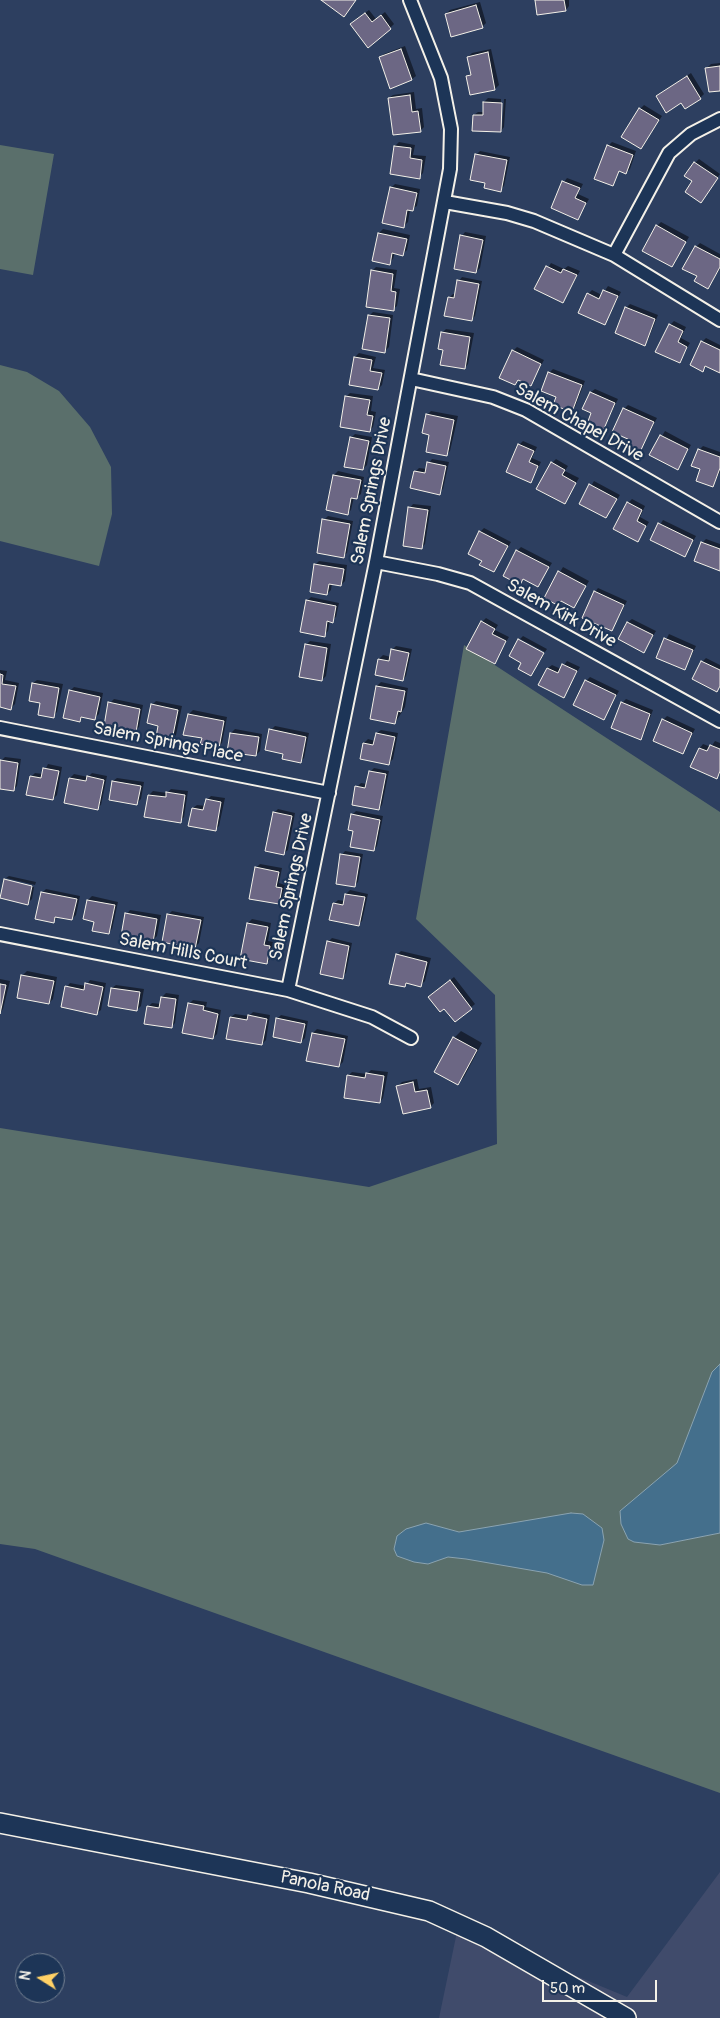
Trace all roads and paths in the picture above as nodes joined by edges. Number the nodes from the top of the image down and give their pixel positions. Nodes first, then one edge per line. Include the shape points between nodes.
1 (410, 0) edge
2 (720, 119) edge
3 (445, 202) junction
4 (614, 255) junction
5 (720, 320) edge
6 (411, 379) junction
7 (720, 522) edge
8 (376, 562) junction
9 (720, 721) edge
10 (0, 728) edge
11 (329, 792) junction
12 (0, 934) edge
13 (288, 990) junction
14 (410, 1038) dead end
15 (0, 1822) edge
16 (626, 2018) edge

1 - 3 street, Salem Springs Drive via 440,78 452,129
2 - 4 street via 691,134 669,153
3 - 4 street via 534,221
3 - 6 street, Salem Springs Drive
4 - 5 street
6 - 7 street, Salem Chapel Drive via 493,397 526,410
6 - 8 street, Salem Springs Drive
8 - 9 street, Salem Kirk Drive via 470,583
8 - 11 street, Salem Springs Drive
10 - 11 street, Salem Springs Place
11 - 13 street, Salem Springs Drive
12 - 13 street, Salem Hills Court
13 - 14 street, Salem Hills Court via 372,1017
15 - 16 main road, Panola Road via 309,1883 428,1911 486,1937

